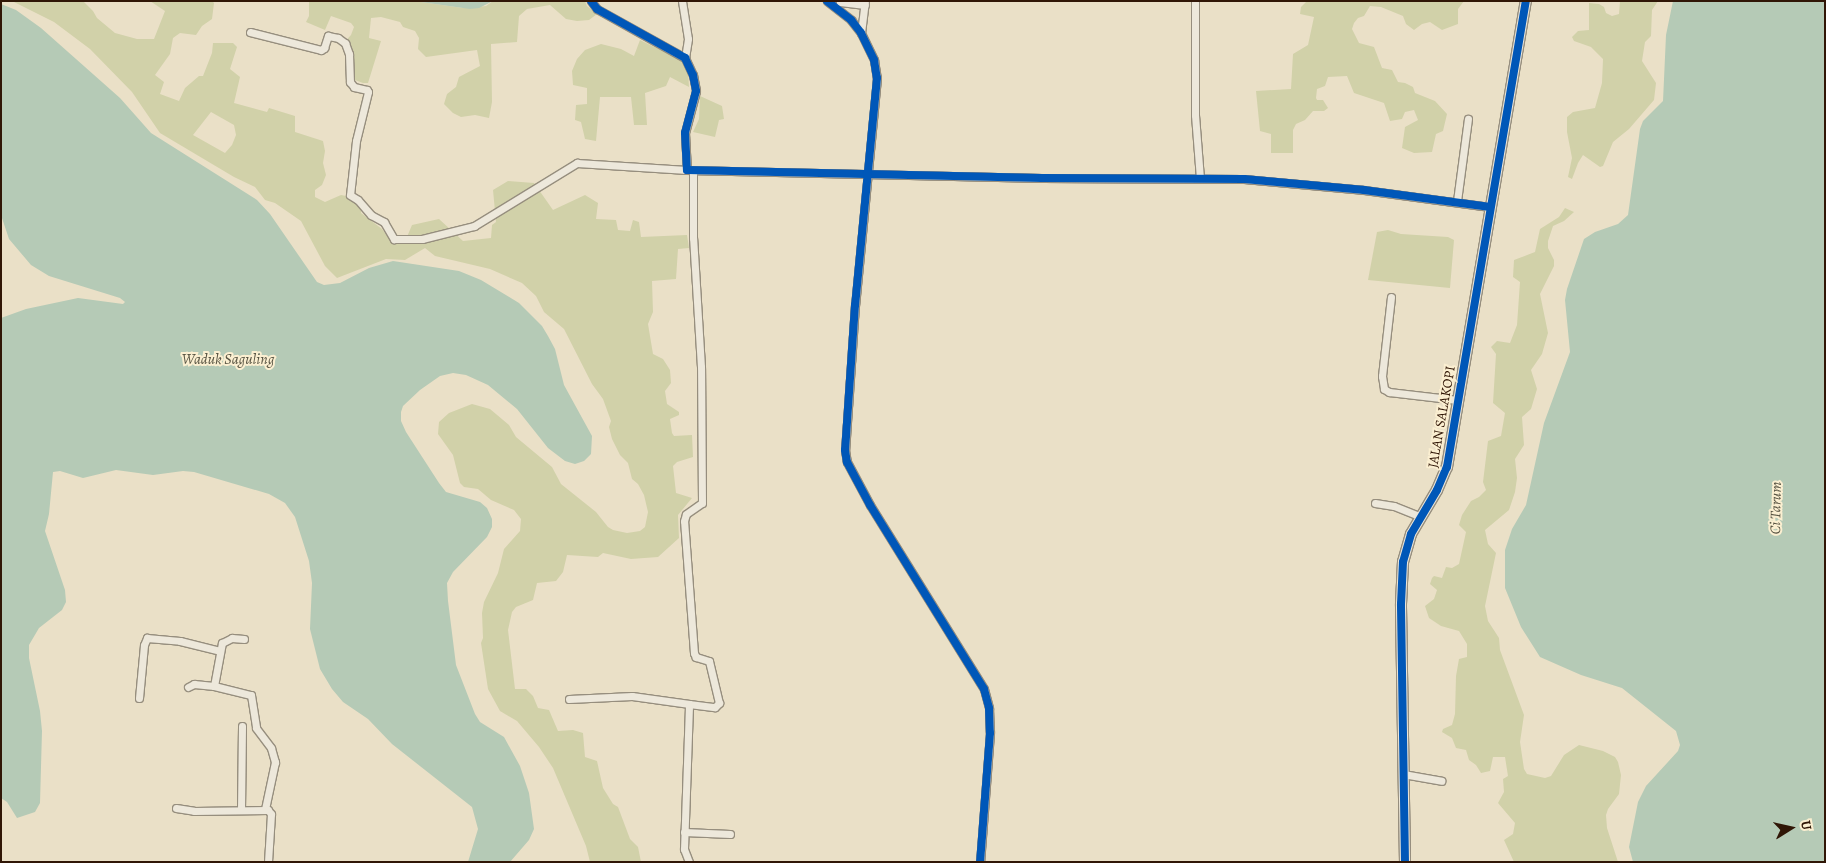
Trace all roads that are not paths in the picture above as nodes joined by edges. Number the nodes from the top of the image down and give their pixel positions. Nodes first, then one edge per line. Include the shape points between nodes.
1 (591, 1) edge
2 (682, 1) edge
3 (827, 1) edge
4 (1195, 1) edge
5 (1526, 1) edge
6 (840, 2) edge
7 (865, 3) edge
8 (250, 32) dead end
9 (861, 33) junction
10 (685, 58) junction
11 (1468, 119) dead end
12 (690, 170) junction
13 (867, 172) junction
14 (1200, 178) junction
15 (1457, 201) junction
16 (1490, 208) junction
17 (1391, 296) dead end
18 (1458, 400) junction
19 (1375, 503) dead end
20 (1421, 517) junction
21 (244, 639) dead end
22 (220, 651) junction
23 (214, 686) junction
24 (188, 687) dead end
25 (139, 698) dead end
26 (569, 699) dead end
27 (690, 704) junction
28 (242, 726) dead end
29 (1403, 774) junction
30 (1441, 781) dead end
31 (176, 808) dead end
32 (241, 809) junction
33 (265, 809) junction
34 (684, 832) junction
35 (730, 834) dead end
36 (268, 862) edge
37 (689, 862) edge
38 (980, 862) edge
39 (1405, 862) edge

1 - 10 street via 597,9
2 - 10 street via 688,39
3 - 9 street via 851,20
4 - 14 street via 1195,115
5 - 16 street, JALAN SALAKOPI
6 - 7 street
7 - 9 street
8 - 12 street via 321,50 328,36 345,43 349,54 350,82 368,92 356,141 350,195 371,215 384,222 394,239 422,239 474,226 577,164
9 - 13 street via 874,60 877,78
10 - 12 street via 696,91 685,133
11 - 15 street
12 - 13 street
12 - 27 street via 701,367 702,502 686,514 684,520 694,652 696,657 709,661 719,704 715,707
13 - 14 street via 1042,178
13 - 38 street via 846,459 866,498 984,689 990,726
14 - 15 street via 1272,181
15 - 16 street
16 - 18 street, JALAN SALAKOPI
17 - 18 street via 1382,376 1384,389
18 - 20 street, JALAN SALAKOPI via 1446,471
19 - 20 street via 1394,506
20 - 29 street, JALAN SALAKOPI via 1403,562
21 - 22 street via 226,641
22 - 23 street
22 - 25 street via 180,641 147,638
23 - 24 street via 194,684
23 - 33 street via 249,694 252,698 256,728 271,748 275,762
26 - 27 street via 632,696
27 - 34 street
28 - 32 street
29 - 30 street
29 - 39 street, JALAN SALAKOPI
31 - 32 street via 194,811
32 - 33 street
33 - 36 street via 270,814
34 - 35 street
34 - 37 street via 684,849

